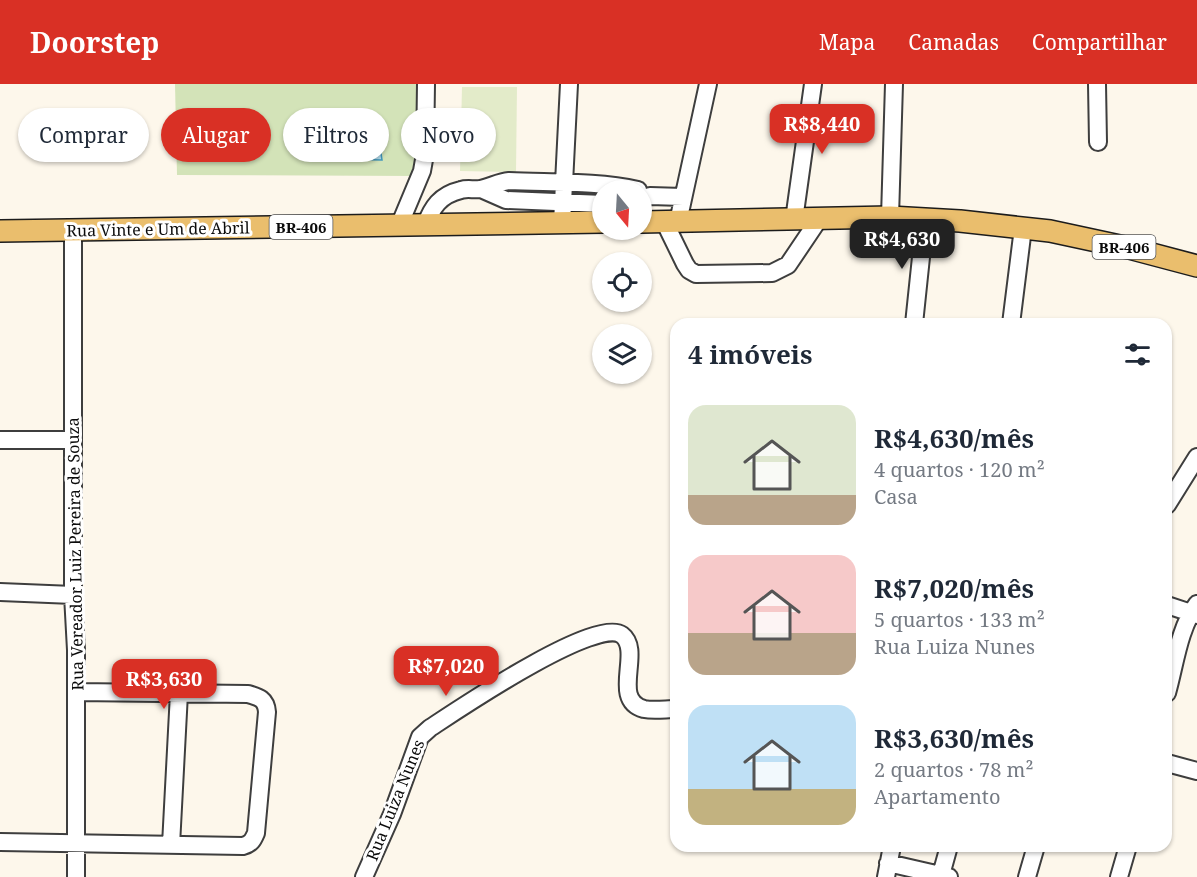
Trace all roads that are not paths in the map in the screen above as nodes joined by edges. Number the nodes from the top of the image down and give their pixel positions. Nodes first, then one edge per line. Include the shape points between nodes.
1 (426, 84) edge
2 (569, 84) edge
3 (708, 84) edge
4 (813, 84) edge
5 (894, 84) edge
6 (1097, 84) edge
7 (1098, 142) dead end
8 (565, 183) junction
9 (592, 185) edge
10 (481, 189) junction
11 (652, 195) edge
12 (683, 197) junction
13 (592, 206) edge
14 (563, 213) junction
15 (890, 217) junction
16 (819, 219) junction
17 (925, 219) junction
18 (592, 220) edge
19 (794, 220) junction
20 (671, 221) junction
21 (652, 222) edge
22 (399, 226) junction
23 (425, 226) junction
24 (1023, 228) junction
25 (73, 230) junction
26 (0, 231) edge
27 (1197, 266) edge
28 (916, 318) edge
29 (1012, 318) edge
30 (0, 440) edge
31 (73, 440) junction
32 (1197, 457) edge
33 (1172, 497) edge
34 (0, 591) edge
35 (74, 595) junction
36 (1172, 606) edge
37 (1195, 611) edge
38 (1172, 678) edge
39 (76, 692) junction
40 (179, 693) junction
41 (670, 709) edge
42 (1172, 764) edge
43 (1197, 771) edge
44 (0, 842) edge
45 (76, 844) junction
46 (171, 845) junction
47 (948, 852) edge
48 (1034, 852) edge
49 (1126, 852) edge
50 (888, 862) edge
51 (945, 876) edge
52 (76, 877) edge
53 (364, 877) edge
54 (1027, 877) edge
55 (1119, 877) edge

1 - 22 street via 422,171
2 - 8 street
3 - 12 street
4 - 19 street
5 - 15 street
6 - 7 street
8 - 9 street
8 - 10 street via 509,181
8 - 14 street
10 - 14 street via 506,200
10 - 23 street via 460,190 441,198
11 - 12 street
12 - 20 street
13 - 14 street
14 - 18 main road, Rua Vinte e Um de Abril / BR-406
14 - 23 main road, Rua Vinte e Um de Abril / BR-406
15 - 16 main road, BR-406
15 - 17 main road, BR-406
16 - 19 main road, BR-406
16 - 20 street via 788,265 772,273 696,274 685,264
17 - 24 main road, BR-406
17 - 28 street
19 - 20 main road, BR-406
20 - 21 main road, BR-406
22 - 23 main road, Rua Vinte e Um de Abril / BR-406
22 - 25 main road, Rua Vinte e Um de Abril / BR-406
24 - 27 main road, BR-406 via 1130,248
24 - 29 street
25 - 26 main road, Rua Vinte e Um de Abril / BR-406
25 - 31 street, Rua Vereador Luiz Pereira de Souza
30 - 31 street
31 - 35 street, Rua Vereador Luiz Pereira de Souza
32 - 33 street
34 - 35 street
35 - 39 street, Rua Vereador Luiz Pereira de Souza
36 - 37 street
37 - 38 street
39 - 40 street
39 - 45 street, Rua Vereador Luiz Pereira de Souza
40 - 46 street
40 - 46 street via 248,694 262,698 267,712 256,832 250,844
41 - 53 street, Rua Luiza Nunes via 644,708 632,699 628,688 629,648 622,635 611,633 583,640 538,660 424,733
42 - 43 street
44 - 45 street
45 - 46 street
45 - 52 street, Rua Vereador Luiz Pereira de Souza
47 - 51 street
48 - 54 street
49 - 55 street
50 - 51 street

